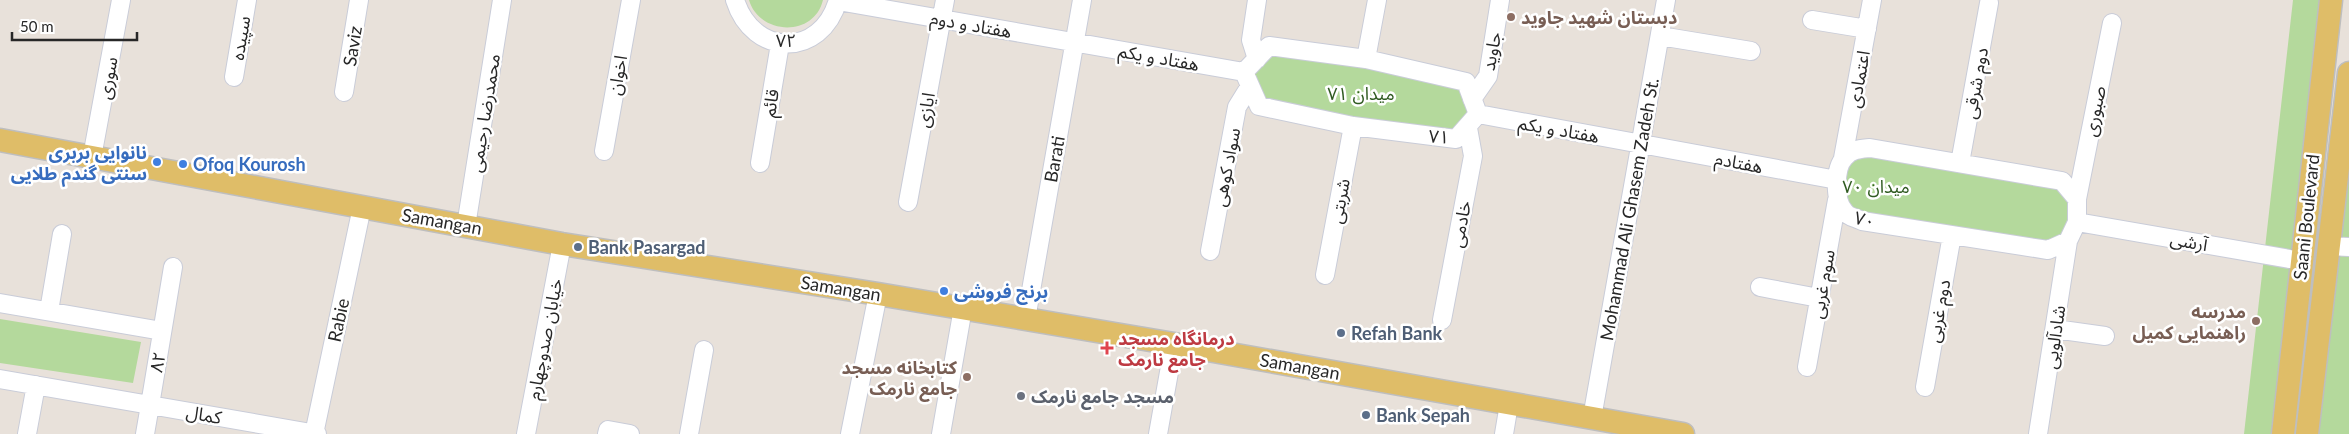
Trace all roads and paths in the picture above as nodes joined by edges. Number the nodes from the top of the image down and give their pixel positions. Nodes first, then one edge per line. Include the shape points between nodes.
1 (121, 0) edge
2 (247, 0) edge
3 (359, 0) edge
4 (502, 0) edge
5 (631, 0) edge
6 (735, 0) edge
7 (838, 0) edge
8 (945, 0) edge
9 (1082, 0) edge
10 (1257, 0) edge
11 (1377, 0) edge
12 (1500, 0) edge
13 (1666, 0) edge
14 (1872, 0) edge
15 (1989, 3) dead end
16 (2326, 3) edge
17 (942, 19) junction
18 (1812, 20) dead end
19 (2112, 23) dead end
20 (1867, 29) junction
21 (1660, 36) junction
22 (1074, 42) junction
23 (780, 44) junction
24 (1751, 51) dead end
25 (1257, 59) junction
26 (1366, 59) junction
27 (2349, 73) edge
28 (234, 77) dead end
29 (1247, 79) junction
30 (344, 92) dead end
31 (1473, 114) junction
32 (1353, 126) junction
33 (0, 140) edge
34 (1641, 143) junction
35 (604, 151) dead end
36 (92, 157) junction
37 (1844, 158) junction
38 (760, 163) dead end
39 (1960, 163) junction
40 (1837, 180) junction
41 (2076, 199) junction
42 (1837, 200) junction
43 (908, 202) dead end
44 (362, 206) junction
45 (2077, 222) junction
46 (466, 226) junction
47 (62, 234) dead end
48 (1952, 234) junction
49 (2068, 241) junction
50 (562, 244) junction
51 (2339, 246) edge
52 (1210, 251) dead end
53 (2301, 261) junction
54 (173, 267) dead end
55 (1325, 275) dead end
56 (1760, 287) dead end
57 (878, 294) junction
58 (1819, 298) junction
59 (0, 303) edge
60 (963, 308) junction
61 (49, 311) junction
62 (1026, 319) junction
63 (1442, 320) dead end
64 (2055, 329) junction
65 (162, 331) junction
66 (2105, 336) dead end
67 (1174, 344) junction
68 (704, 350) dead end
69 (1807, 367) dead end
70 (0, 379) edge
71 (36, 385) junction
72 (1925, 387) dead end
73 (1509, 404) junction
74 (150, 405) junction
75 (1592, 418) junction
76 (27, 434) edge
77 (145, 434) edge
78 (315, 434) edge
79 (526, 434) edge
80 (607, 434) edge
81 (630, 434) edge
82 (689, 434) edge
83 (850, 434) edge
84 (941, 434) edge
85 (1158, 434) edge
86 (1504, 434) edge
87 (1683, 434) edge
88 (2038, 434) edge
89 (2283, 434) edge
90 (2307, 434) edge

1 - 36 street, سوری
2 - 28 street, سپیده
3 - 30 street, Saviz
4 - 46 street, محمدرضا رحیمی
5 - 35 street, اخوان
6 - 23 street, ۷۲ via 750,29 764,39
7 - 17 street, هفتاد و دوم
7 - 23 street, ۷۲ via 824,28 811,38
8 - 17 street, ایازی
9 - 22 street, Barati
10 - 25 street via 1250,40
11 - 26 street
12 - 31 street, جاوید via 1488,76
13 - 21 street, Mohammad Ali Ghasem Zadeh St.
14 - 20 street, اعتمادی
15 - 39 street, دوم شرقی
16 - 53 main road, Saani Boulevard
17 - 22 street, هفتاد و دوم
17 - 43 street, ایازی
18 - 20 street
19 - 41 street, صبوری
20 - 37 street, اعتمادی
21 - 24 street
21 - 34 street, Mohammad Ali Ghasem Zadeh St.
22 - 29 street, هفتاد و یکم
22 - 62 street, Barati
23 - 38 street, قائم
25 - 26 street via 1269,46
25 - 29 street
26 - 31 street via 1466,82
27 - 51 main road, Saani Boulevard
29 - 32 street, ۷۱ via 1258,106
29 - 52 street, سواد کوهی via 1237,108
31 - 32 street, ۷۱ via 1456,140
31 - 34 street, هفتاد و یکم
31 - 63 street, خادمی via 1473,156
32 - 55 street, شربتی
33 - 36 main road, Samangan
34 - 40 street, هفتادم
34 - 75 street, Mohammad Ali Ghasem Zadeh St.
36 - 44 main road, Samangan
37 - 39 street via 1854,150 1870,148
37 - 40 street, ۷۰
39 - 41 street via 2062,181
40 - 42 street, ۷۰
41 - 45 street
42 - 48 street, ۷۰ via 1846,214 1862,221
42 - 58 street, سوم غربی
44 - 46 main road, Samangan
44 - 78 street, Rabie
45 - 49 street
45 - 53 street, آرشی
46 - 50 main road, Samangan
47 - 61 street
48 - 49 street, ۷۰ via 2048,250
48 - 72 street, دوم غربی
49 - 64 street, شادآلویی
50 - 57 main road, Samangan
50 - 79 street, خیابان صدوچهارم
51 - 90 main road, Saani Boulevard
53 - 89 main road, Saani Boulevard
54 - 65 street
56 - 58 street
57 - 60 main road, Samangan
57 - 83 street
58 - 69 street, سوم غربی
59 - 61 street, ۸۲
60 - 62 main road, Samangan
60 - 84 street
61 - 65 street, ۸۲
62 - 67 main road, Samangan
64 - 66 street
64 - 88 street, شادآلویی
65 - 74 street, ۸۲
67 - 73 main road, Samangan
67 - 85 street
68 - 82 street
70 - 71 street
71 - 74 street
71 - 76 street
73 - 75 main road, Samangan
73 - 86 street
74 - 77 street, ۸۲
74 - 78 street, کمال
75 - 87 main road, Samangan
80 - 81 street via 608,430

